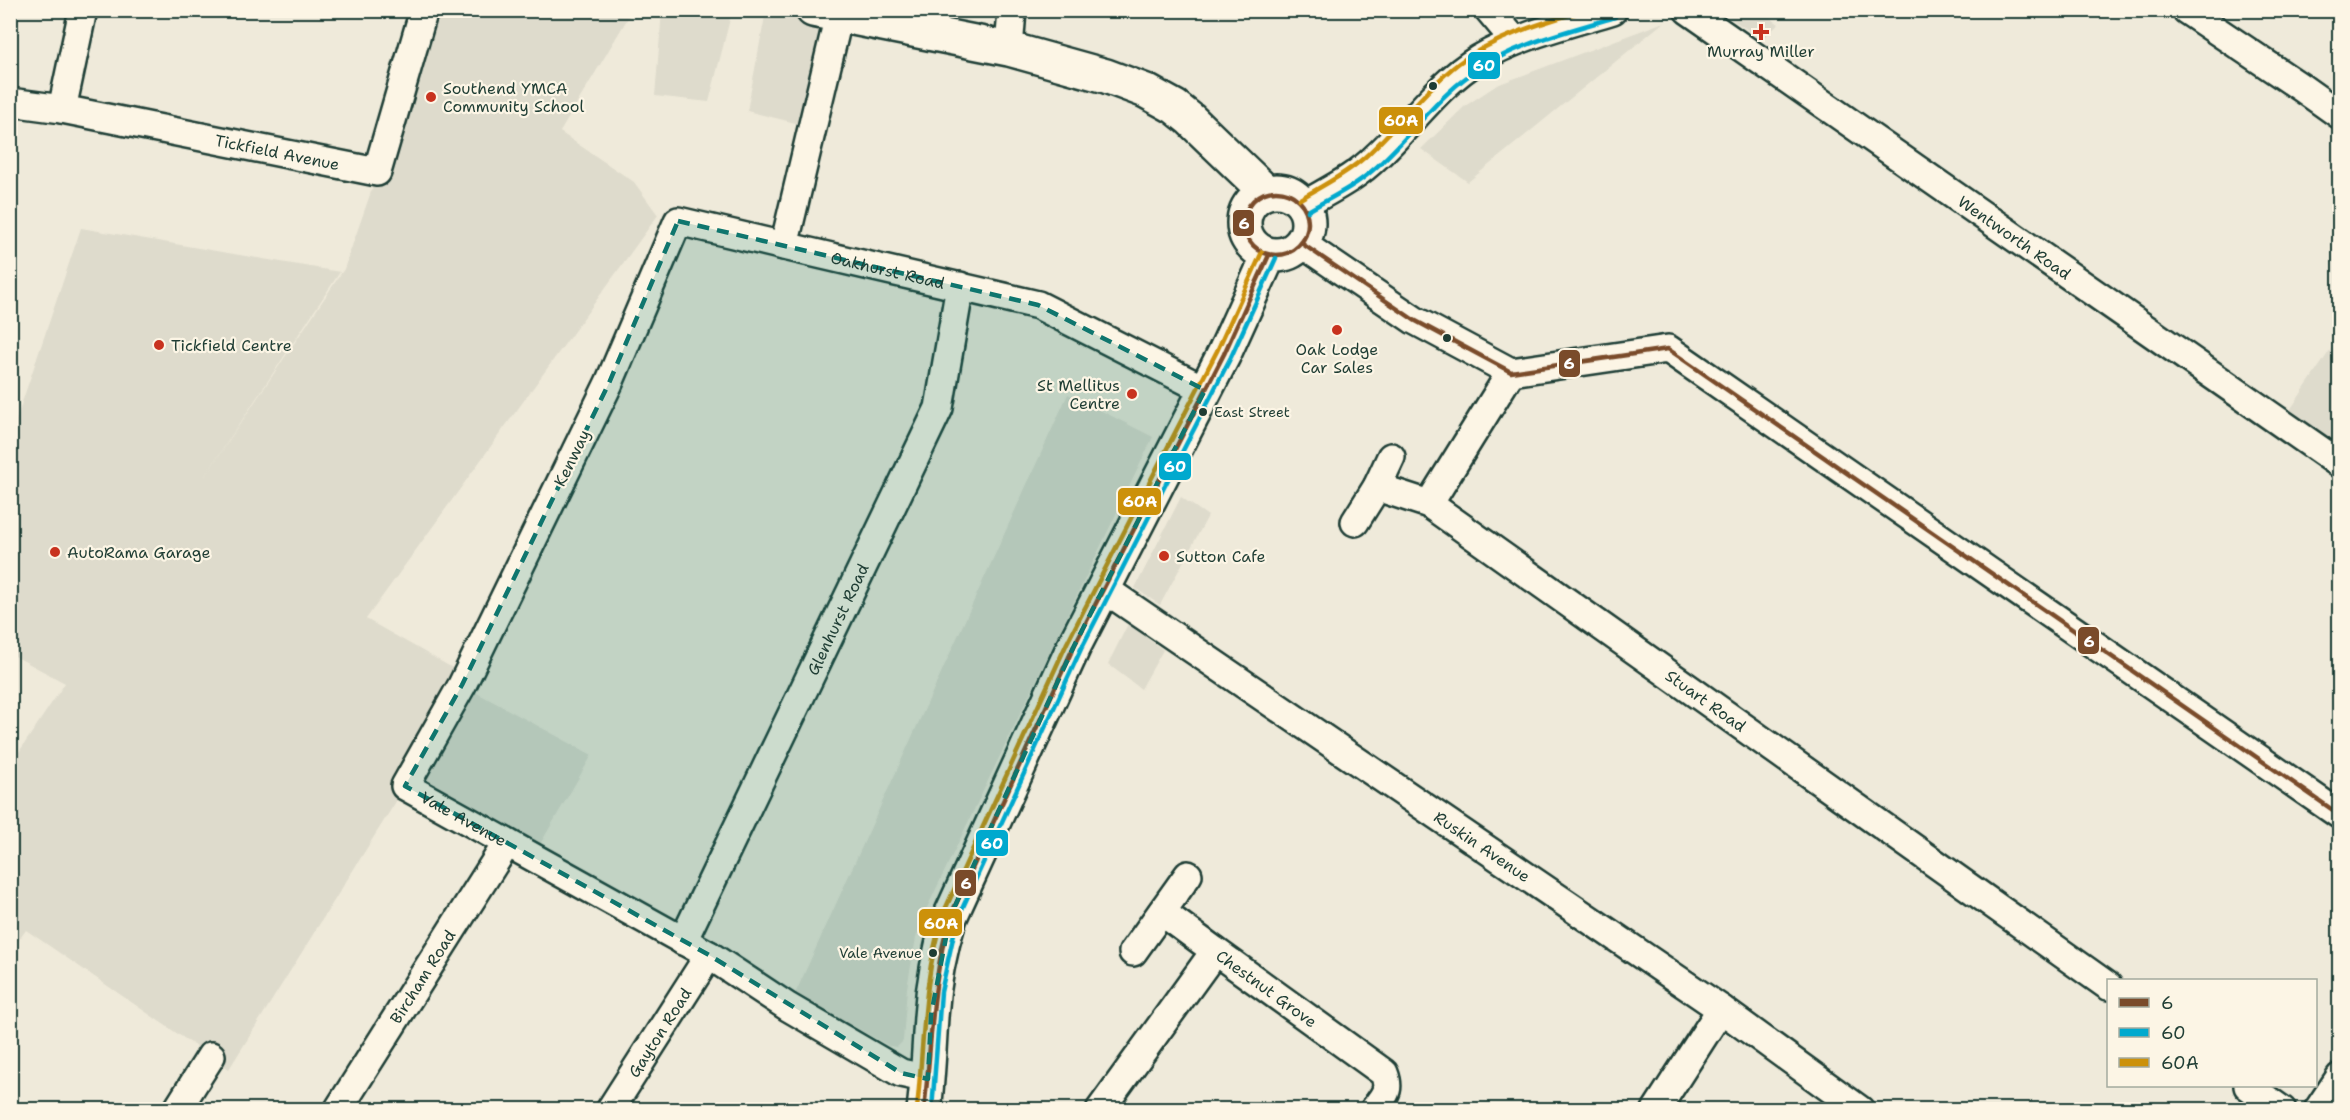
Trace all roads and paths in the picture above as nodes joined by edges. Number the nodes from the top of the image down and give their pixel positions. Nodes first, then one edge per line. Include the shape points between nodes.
1 (83, 10) edge
2 (424, 10) edge
3 (1012, 10) edge
4 (1489, 10) edge
5 (1612, 10) edge
6 (1689, 10) edge
7 (2186, 10) edge
8 (826, 13) edge
9 (1515, 41) junction
10 (1009, 50) junction
11 (10, 102) edge
12 (62, 109) junction
13 (2340, 115) edge
14 (1209, 138) junction
15 (1266, 192) junction
16 (1304, 205) junction
17 (1244, 216) junction
18 (1301, 243) junction
19 (784, 246) junction
20 (1269, 255) junction
21 (960, 286) junction
22 (1511, 372) junction
23 (1204, 390) junction
24 (1391, 457) dead end
25 (2340, 464) edge
26 (1377, 487) junction
27 (1430, 504) junction
28 (1355, 522) dead end
29 (1103, 588) junction
30 (405, 786) joint
31 (2340, 815) edge
32 (507, 843) junction
33 (1188, 875) dead end
34 (1162, 912) junction
35 (683, 941) junction
36 (1215, 951) junction
37 (1133, 952) dead end
38 (709, 955) junction
39 (2107, 985) edge
40 (1721, 1009) junction
41 (212, 1056) dead end
42 (2340, 1077) edge
43 (2249, 1087) edge
44 (926, 1094) edge
45 (177, 1110) edge
46 (338, 1110) edge
47 (610, 1110) edge
48 (1100, 1110) edge
49 (1374, 1110) edge
50 (1656, 1110) edge
51 (1860, 1110) edge
52 (2282, 1110) edge
53 (2318, 1110) edge

1 - 12 street
2 - 12 street, Tickfield Avenue via 377,171
3 - 10 street
4 - 9 street
5 - 9 street
6 - 25 street, Wentworth Road
7 - 13 street
8 - 10 main road
8 - 19 street
9 - 16 street via 1453,79 1352,178
10 - 14 main road via 1146,91 1175,107
11 - 12 street, Tickfield Avenue
14 - 15 main road
14 - 17 main road
15 - 16 main road via 1287,192
15 - 17 main road via 1256,197
16 - 18 main road via 1309,225
17 - 20 main road via 1249,241
18 - 20 main road via 1287,254
18 - 22 street via 1414,320
19 - 21 street, Oakhurst Road
19 - 30 street, Kenway via 678,220 609,383 462,685
20 - 23 main road
21 - 23 street, Oakhurst Road via 1038,305
21 - 35 street, Glenhurst Road via 939,408
22 - 27 street
22 - 31 street via 1668,349
23 - 29 main road
24 - 26 street
26 - 27 street, Stuart Road
26 - 28 street
27 - 39 street, Stuart Road
29 - 40 street, Ruskin Avenue
29 - 44 main road via 950,916 941,946 931,1015
30 - 32 street, Vale Avenue
32 - 35 street, Vale Avenue
32 - 46 street, Bircham Road
33 - 34 street
34 - 36 street
34 - 37 street
35 - 38 street, Vale Avenue
36 - 48 street, Chestnut Grove
36 - 49 street, Chestnut Grove via 1384,1073 1386,1092
38 - 44 street, Vale Avenue via 788,1007 902,1073
38 - 47 street, Gayton Road
40 - 50 street
40 - 51 street, Ruskin Avenue
41 - 45 street
42 - 53 street
43 - 52 street

